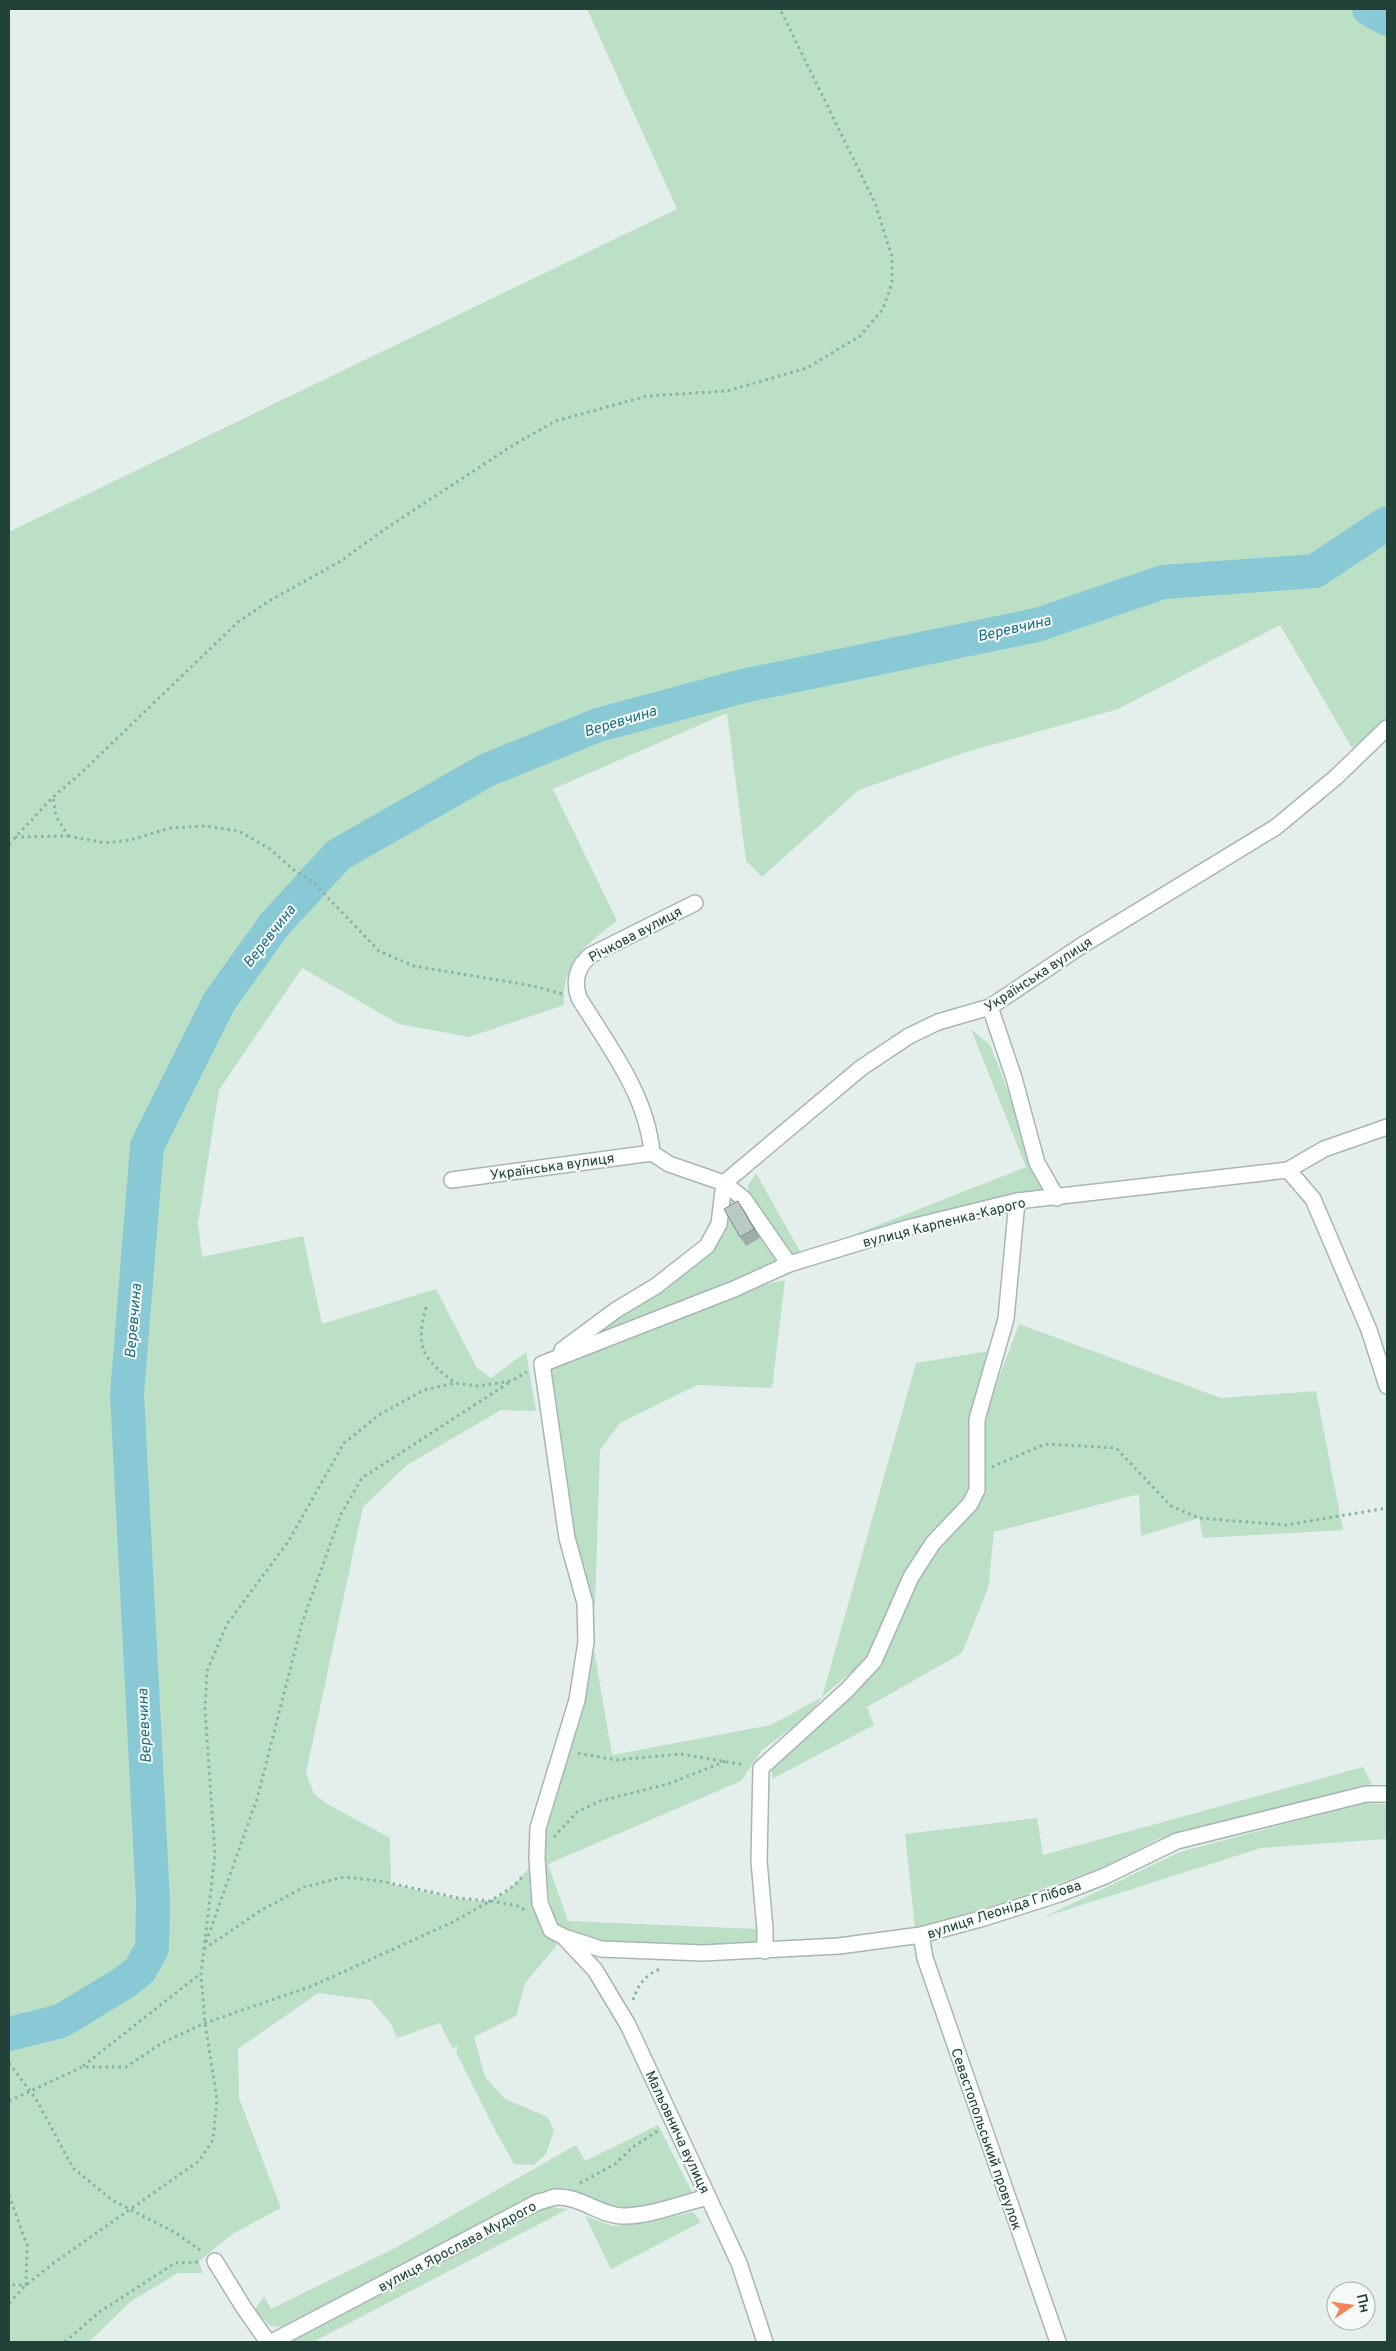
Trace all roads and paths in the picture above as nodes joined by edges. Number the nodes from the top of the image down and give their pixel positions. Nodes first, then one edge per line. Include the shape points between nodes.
1 (780, 9) edge
2 (1387, 728) edge
3 (53, 797) junction
4 (68, 836) junction
5 (15, 838) junction
6 (9, 844) edge
7 (695, 903) dead end
8 (579, 998) junction
9 (990, 1007) junction
10 (1387, 1127) edge
11 (652, 1153) junction
12 (1288, 1170) junction
13 (452, 1180) dead end
14 (724, 1183) junction
15 (1057, 1198) junction
16 (1017, 1201) junction
17 (789, 1264) junction
18 (426, 1307) dead end
19 (542, 1364) junction
20 (511, 1381) junction
21 (455, 1383) junction
22 (1387, 1386) edge
23 (978, 1473) junction
24 (1387, 1508) edge
25 (563, 1750) junction
26 (726, 1761) junction
27 (761, 1768) junction
28 (1387, 1794) edge
29 (537, 1858) junction
30 (490, 1901) junction
31 (557, 1933) junction
32 (921, 1935) junction
33 (204, 1949) junction
34 (765, 1951) junction
35 (661, 1969) dead end
36 (201, 1974) junction
37 (205, 2022) junction
38 (628, 2025) junction
39 (9, 2063) edge
40 (82, 2068) junction
41 (30, 2091) junction
42 (9, 2101) edge
43 (670, 2112) junction
44 (9, 2195) edge
45 (556, 2197) junction
46 (708, 2197) junction
47 (130, 2209) junction
48 (215, 2262) junction
49 (9, 2284) edge
50 (26, 2285) junction
51 (9, 2303) edge
52 (65, 2342) edge
53 (268, 2342) edge
54 (272, 2342) edge
55 (765, 2342) edge
56 (1058, 2342) edge

1 - 3 path via 875,203 892,257 892,283 883,309 860,336 808,368 727,391 646,396 556,421 514,444 339,562 239,620
2 - 9 street, Українська вулиця via 1335,778 1276,827 1081,946
3 - 4 path via 56,816
3 - 5 path
4 - 5 path
4 - 8 path via 105,843 131,840 170,828 205,826 239,832 270,849 313,882 378,951 414,966 534,986
5 - 6 path
7 - 8 street, Річкова вулиця via 581,963 576,990
8 - 11 street via 636,1091 651,1134
9 - 14 street, Українська вулиця via 938,1022 908,1036 861,1068
9 - 15 street via 1037,1163
10 - 12 street, вулиця Карпенка-Карого via 1324,1149
11 - 13 street, Українська вулиця
11 - 14 street via 669,1164
12 - 15 street, вулиця Карпенка-Карого
12 - 22 street via 1313,1199 1369,1330
14 - 17 street via 744,1199
14 - 19 street via 719,1224 707,1246 656,1286 616,1310
15 - 16 street, вулиця Карпенка-Карого
16 - 17 street, вулиця Карпенка-Карого via 907,1228
16 - 23 street via 1006,1319 977,1419
17 - 19 street, вулиця Карпенка-Карого via 734,1289
18 - 21 path via 421,1326 422,1345 430,1363
19 - 20 path
19 - 25 street via 567,1538 585,1602 586,1642 577,1700
20 - 21 path via 478,1386
20 - 33 path via 362,1478 341,1514 302,1623 257,1799
21 - 33 path via 424,1390 379,1415 344,1443 288,1542 227,1624 207,1671 205,1709 215,1855
23 - 24 path via 1045,1444 1116,1448 1171,1506 1199,1518 1286,1525
23 - 27 street via 978,1490 970,1504 933,1543 911,1577 874,1661 848,1690
25 - 26 path via 616,1760 681,1754
25 - 29 street via 538,1828
26 - 27 path
26 - 29 path via 668,1784 600,1801 577,1812
27 - 34 street via 759,1861
28 - 32 street, вулиця Леоніда Глібова via 1366,1794 1177,1841 1059,1894
29 - 30 path via 514,1886
29 - 31 street via 540,1903
30 - 31 path via 518,1906
30 - 33 path via 344,1877 304,1887 260,1911
30 - 37 path via 453,1922 312,1986
31 - 34 street, вулиця Леоніда Глібова via 602,1949 703,1953
31 - 38 street, Мальовнича вулиця via 595,1970
32 - 34 street, вулиця Леоніда Глібова via 839,1946
32 - 56 street, Севастопольський провулок via 931,1976
33 - 36 path
35 - 38 path via 653,1972 637,1988
36 - 37 path
36 - 40 path
37 - 40 path via 126,2067
37 - 47 path via 217,2099 213,2140 199,2161
38 - 43 street, Мальовнича вулиця
39 - 41 path
40 - 41 path
41 - 42 path
41 - 47 path via 73,2168 112,2200
43 - 45 path via 659,2130 615,2164 589,2180 566,2188
43 - 46 street, Мальовнича вулиця
44 - 50 path via 27,2245
45 - 46 street, вулиця Ярослава Мудрого via 575,2199 620,2216 637,2215
45 - 54 street, вулиця Ярослава Мудрого via 538,2202
46 - 55 street, Мальовнича вулиця via 739,2263
47 - 48 path via 176,2233
47 - 50 path
48 - 52 path via 175,2263 98,2313
48 - 53 street
49 - 50 path
50 - 51 path

